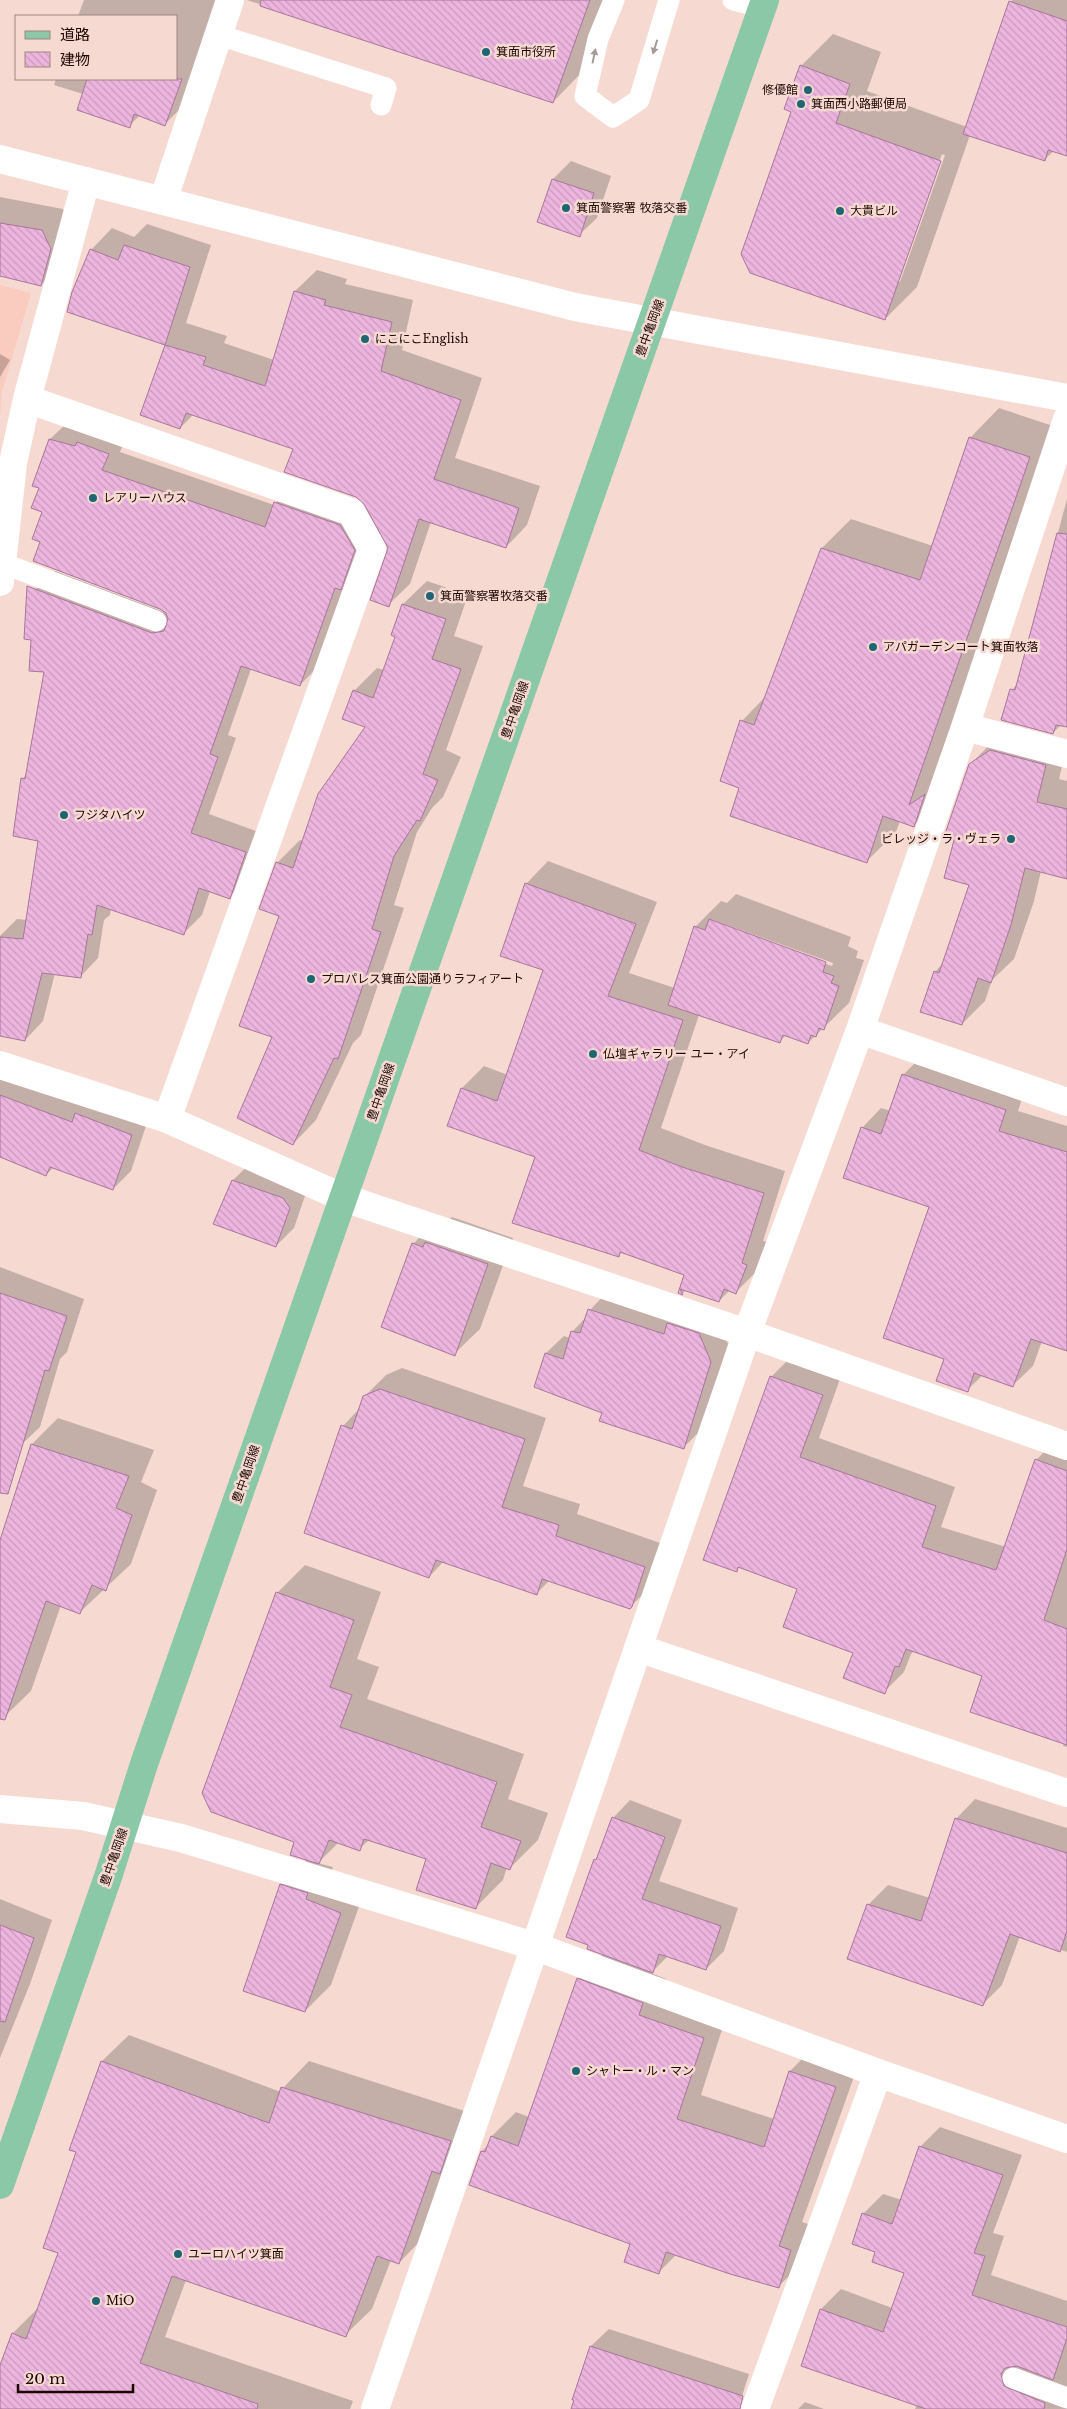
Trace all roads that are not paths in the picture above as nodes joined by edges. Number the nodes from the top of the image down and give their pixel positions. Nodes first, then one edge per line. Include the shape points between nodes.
1 (230, 0) edge
2 (614, 0) edge
3 (669, 0) edge
4 (733, 0) edge
5 (763, 4) edge
6 (219, 35) junction
7 (381, 105) dead end
8 (0, 159) edge
9 (86, 182) junction
10 (163, 201) junction
11 (653, 320) junction
12 (1067, 398) edge
13 (27, 399) junction
14 (1067, 419) edge
15 (6, 465) edge
16 (1, 573) edge
17 (156, 621) dead end
18 (965, 727) junction
19 (1067, 754) edge
20 (860, 1030) junction
21 (0, 1065) edge
22 (1067, 1102) edge
23 (167, 1119) junction
24 (344, 1198) junction
25 (747, 1333) junction
26 (1067, 1446) edge
27 (638, 1648) junction
28 (1067, 1793) edge
29 (0, 1809) edge
30 (125, 1826) junction
31 (534, 1946) junction
32 (878, 2073) junction
33 (1067, 2139) edge
34 (0, 2185) edge
35 (1013, 2378) dead end
36 (1067, 2398) edge
37 (375, 2409) edge
38 (756, 2409) edge

1 - 6 street
3 -> 2 lane via 638,100 613,117 585,96 598,39
4 - 5 lane
5 - 11 main road, 豊中亀岡線
6 - 7 lane via 386,88
6 - 10 street
8 - 9 street
9 - 10 street
9 - 13 street
10 - 11 street via 575,306
11 - 12 street
11 - 24 main road, 豊中亀岡線
13 - 15 street
13 - 23 street via 351,512 372,549
14 - 18 street
15 - 16 street
16 - 17 lane
18 - 19 street
18 - 20 street
20 - 22 street
20 - 25 street
21 - 23 street
23 - 24 street
24 - 25 street
24 - 30 main road, 豊中亀岡線 via 150,1746
25 - 26 street
25 - 27 street
27 - 28 street
27 - 31 street
29 - 30 street via 83,1816
30 - 31 street via 181,1838
30 - 34 main road, 豊中亀岡線
31 - 32 street
31 - 37 street
32 - 33 street
32 - 38 street
35 - 36 lane

